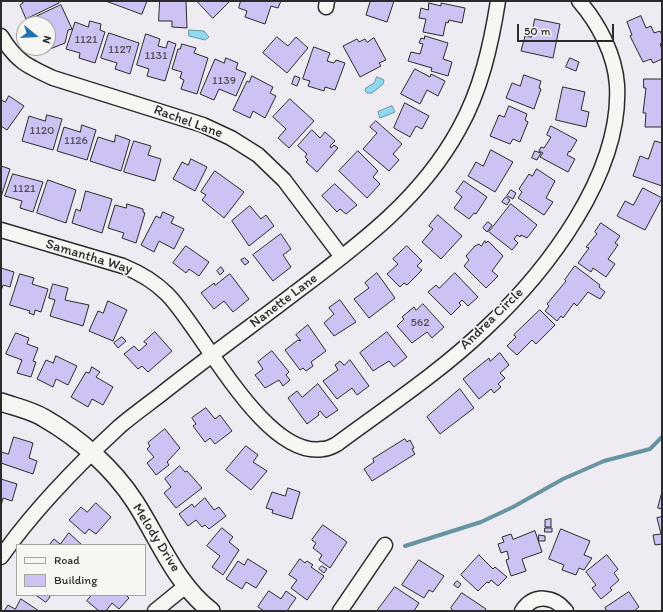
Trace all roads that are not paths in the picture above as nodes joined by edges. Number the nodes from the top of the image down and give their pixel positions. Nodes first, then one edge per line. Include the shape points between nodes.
1 (498, 1) edge
2 (579, 1) edge
3 (1, 36) edge
4 (1, 230) edge
5 (342, 257) junction
6 (211, 356) junction
7 (1, 402) edge
8 (92, 454) junction
9 (385, 545) dead end
10 (1, 556) edge
11 (187, 585) junction
12 (155, 611) edge
13 (211, 611) edge
14 (340, 611) edge
15 (522, 611) edge
16 (566, 611) edge

1 - 5 street, Nanette Lane via 483,72 459,129 441,159 418,190 367,238
2 - 6 street, Andrea Circle via 598,26 617,84 612,138 601,169 583,206 557,246 526,287 486,329 451,359 337,444 323,449 308,449 296,444 265,422
3 - 5 street, Rachel Lane via 12,53 31,68 53,78 203,125 258,156 284,180
4 - 6 street, Samantha Way via 139,273 154,282 167,294
5 - 6 street, Nanette Lane
6 - 8 street, Nanette Lane via 122,425
7 - 8 street, Melody Drive via 43,417
8 - 10 street, Nanette Lane via 15,537
8 - 11 street, Melody Drive via 109,470 134,501 167,560
9 - 14 street
11 - 12 street
11 - 13 street, Melody Drive
15 - 16 street via 525,606 537,599 549,599 560,603

